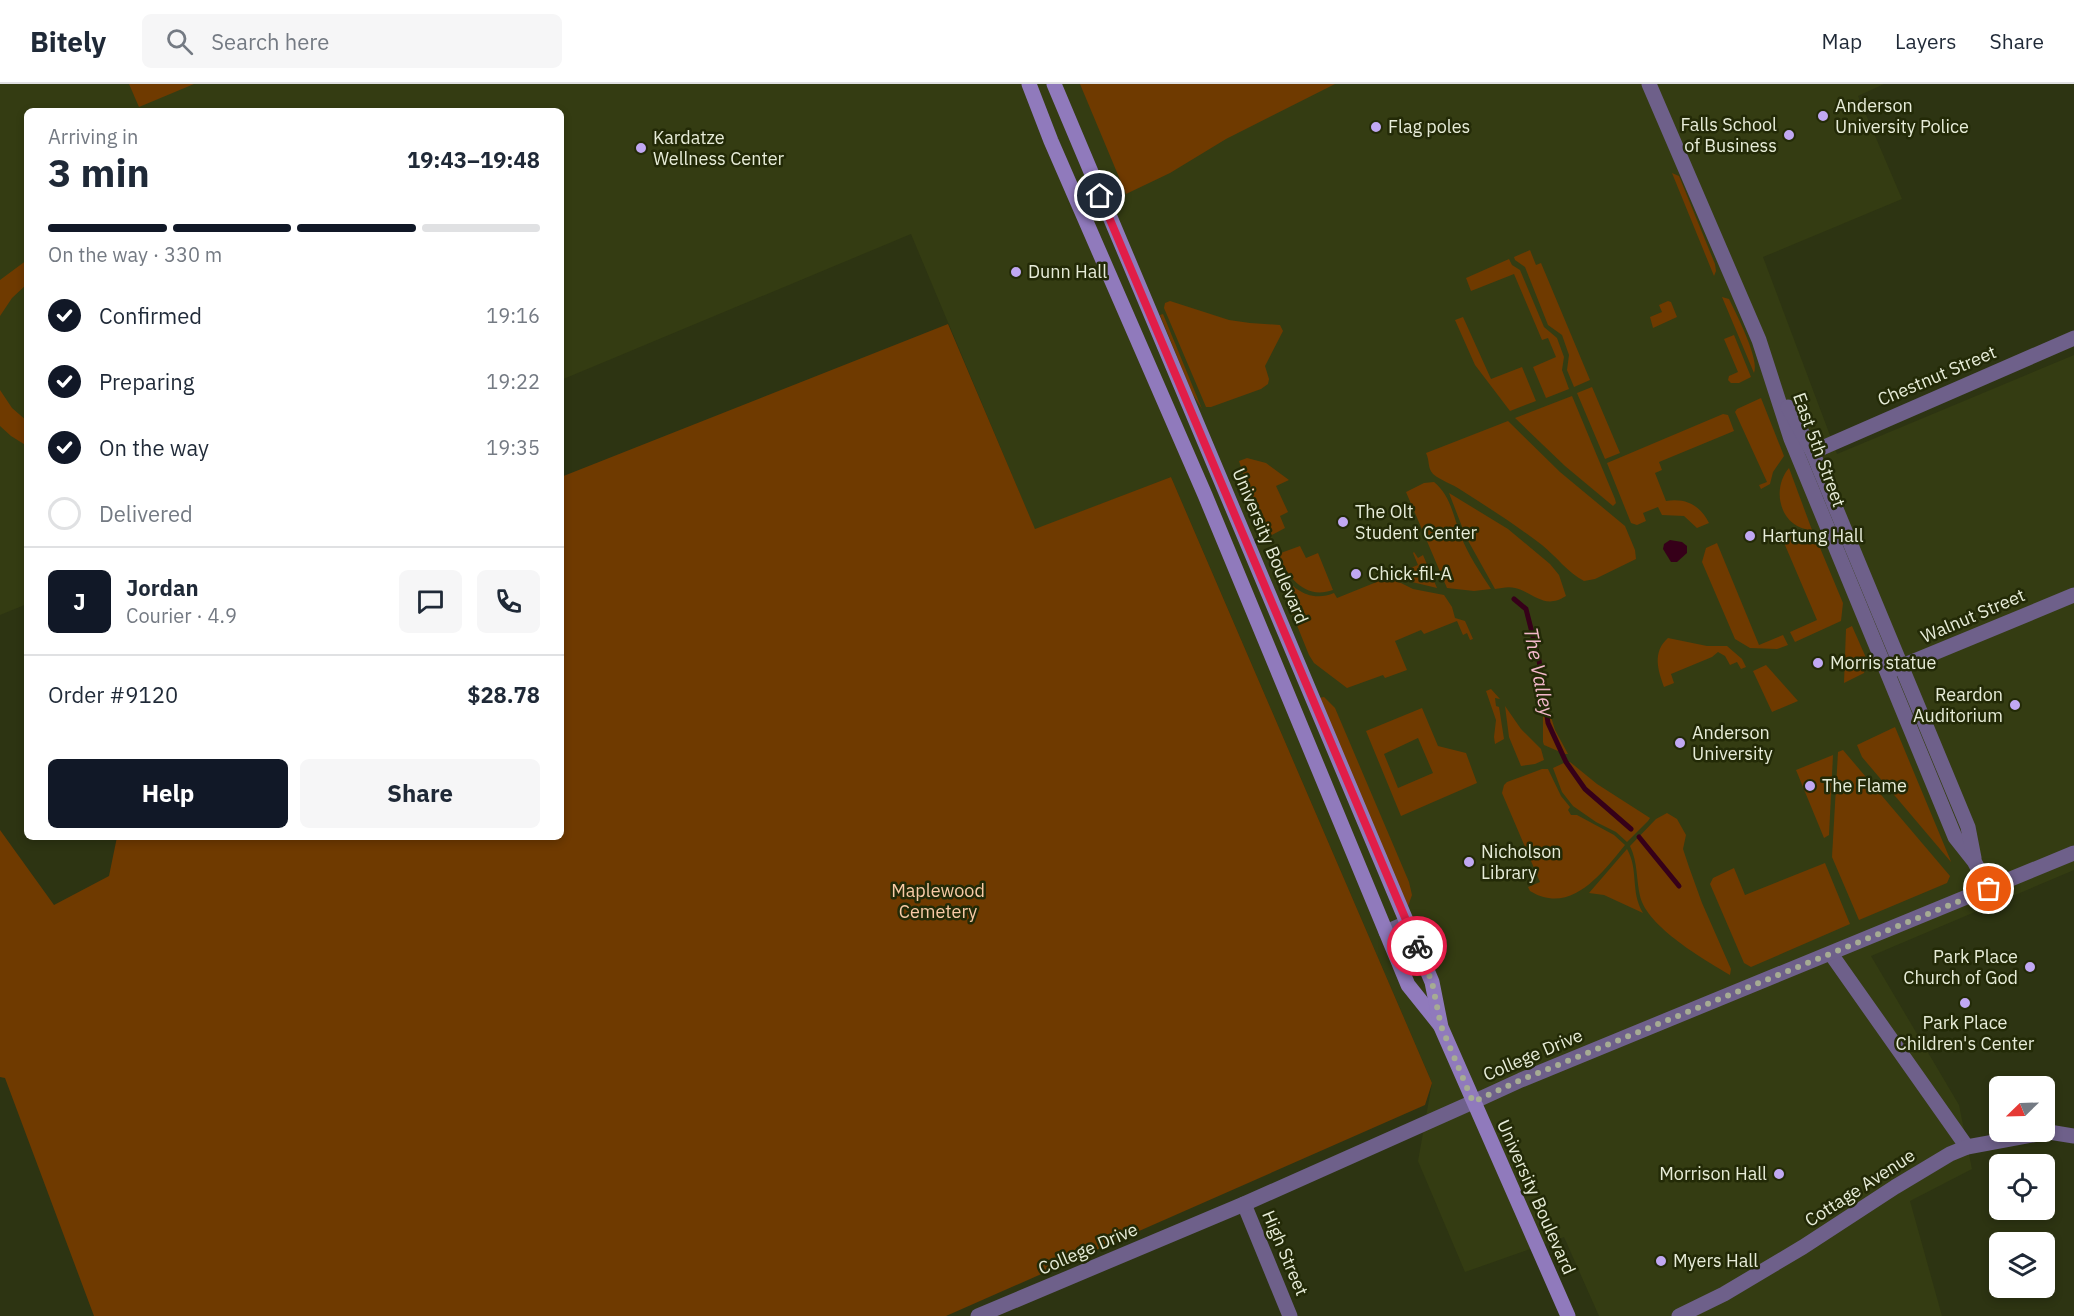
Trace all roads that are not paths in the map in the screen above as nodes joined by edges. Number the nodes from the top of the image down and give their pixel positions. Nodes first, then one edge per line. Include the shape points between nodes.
1 (1029, 84) edge
2 (1054, 84) edge
3 (1649, 84) edge
4 (2074, 338) edge
5 (1772, 379) junction
6 (1202, 437) junction
7 (1183, 446) junction
8 (1815, 451) dead end
9 (2074, 595) edge
10 (1902, 666) junction
11 (1886, 672) junction
12 (2074, 853) edge
13 (1974, 861) junction
14 (1989, 889) junction
15 (1407, 923) junction
16 (1386, 932) junction
17 (1831, 954) junction
18 (1441, 1026) junction
19 (1473, 1102) junction
20 (2074, 1136) edge
21 (1967, 1148) junction
22 (1244, 1204) junction
23 (978, 1316) edge
24 (1290, 1316) edge
25 (1568, 1316) edge
26 (1679, 1316) edge

1 - 7 main road, University Boulevard
2 - 6 main road, University Boulevard
3 - 5 street, East 5th Street via 1759,340
4 - 8 street, Chestnut Street
5 - 10 street via 1812,451
5 - 11 street, East 5th Street via 1791,439
6 - 7 street
6 - 15 main road, University Boulevard
7 - 16 main road, University Boulevard
9 - 10 street, Walnut Street
10 - 11 street, Walnut Street
10 - 13 street via 1968,827
11 - 13 street, East 5th Street via 1955,837
12 - 14 street, College Drive
13 - 14 street, East 5th Street
14 - 17 street, College Drive
15 - 16 street
15 - 18 main road, University Boulevard via 1432,982
16 - 18 main road, University Boulevard via 1408,985
17 - 19 street, College Drive
17 - 21 street
18 - 19 main road, University Boulevard
19 - 22 street, College Drive
19 - 25 main road, University Boulevard
20 - 21 street, Cottage Avenue via 2049,1132
21 - 26 street, Cottage Avenue via 1904,1181 1724,1294
22 - 23 street, College Drive
22 - 24 street, High Street

